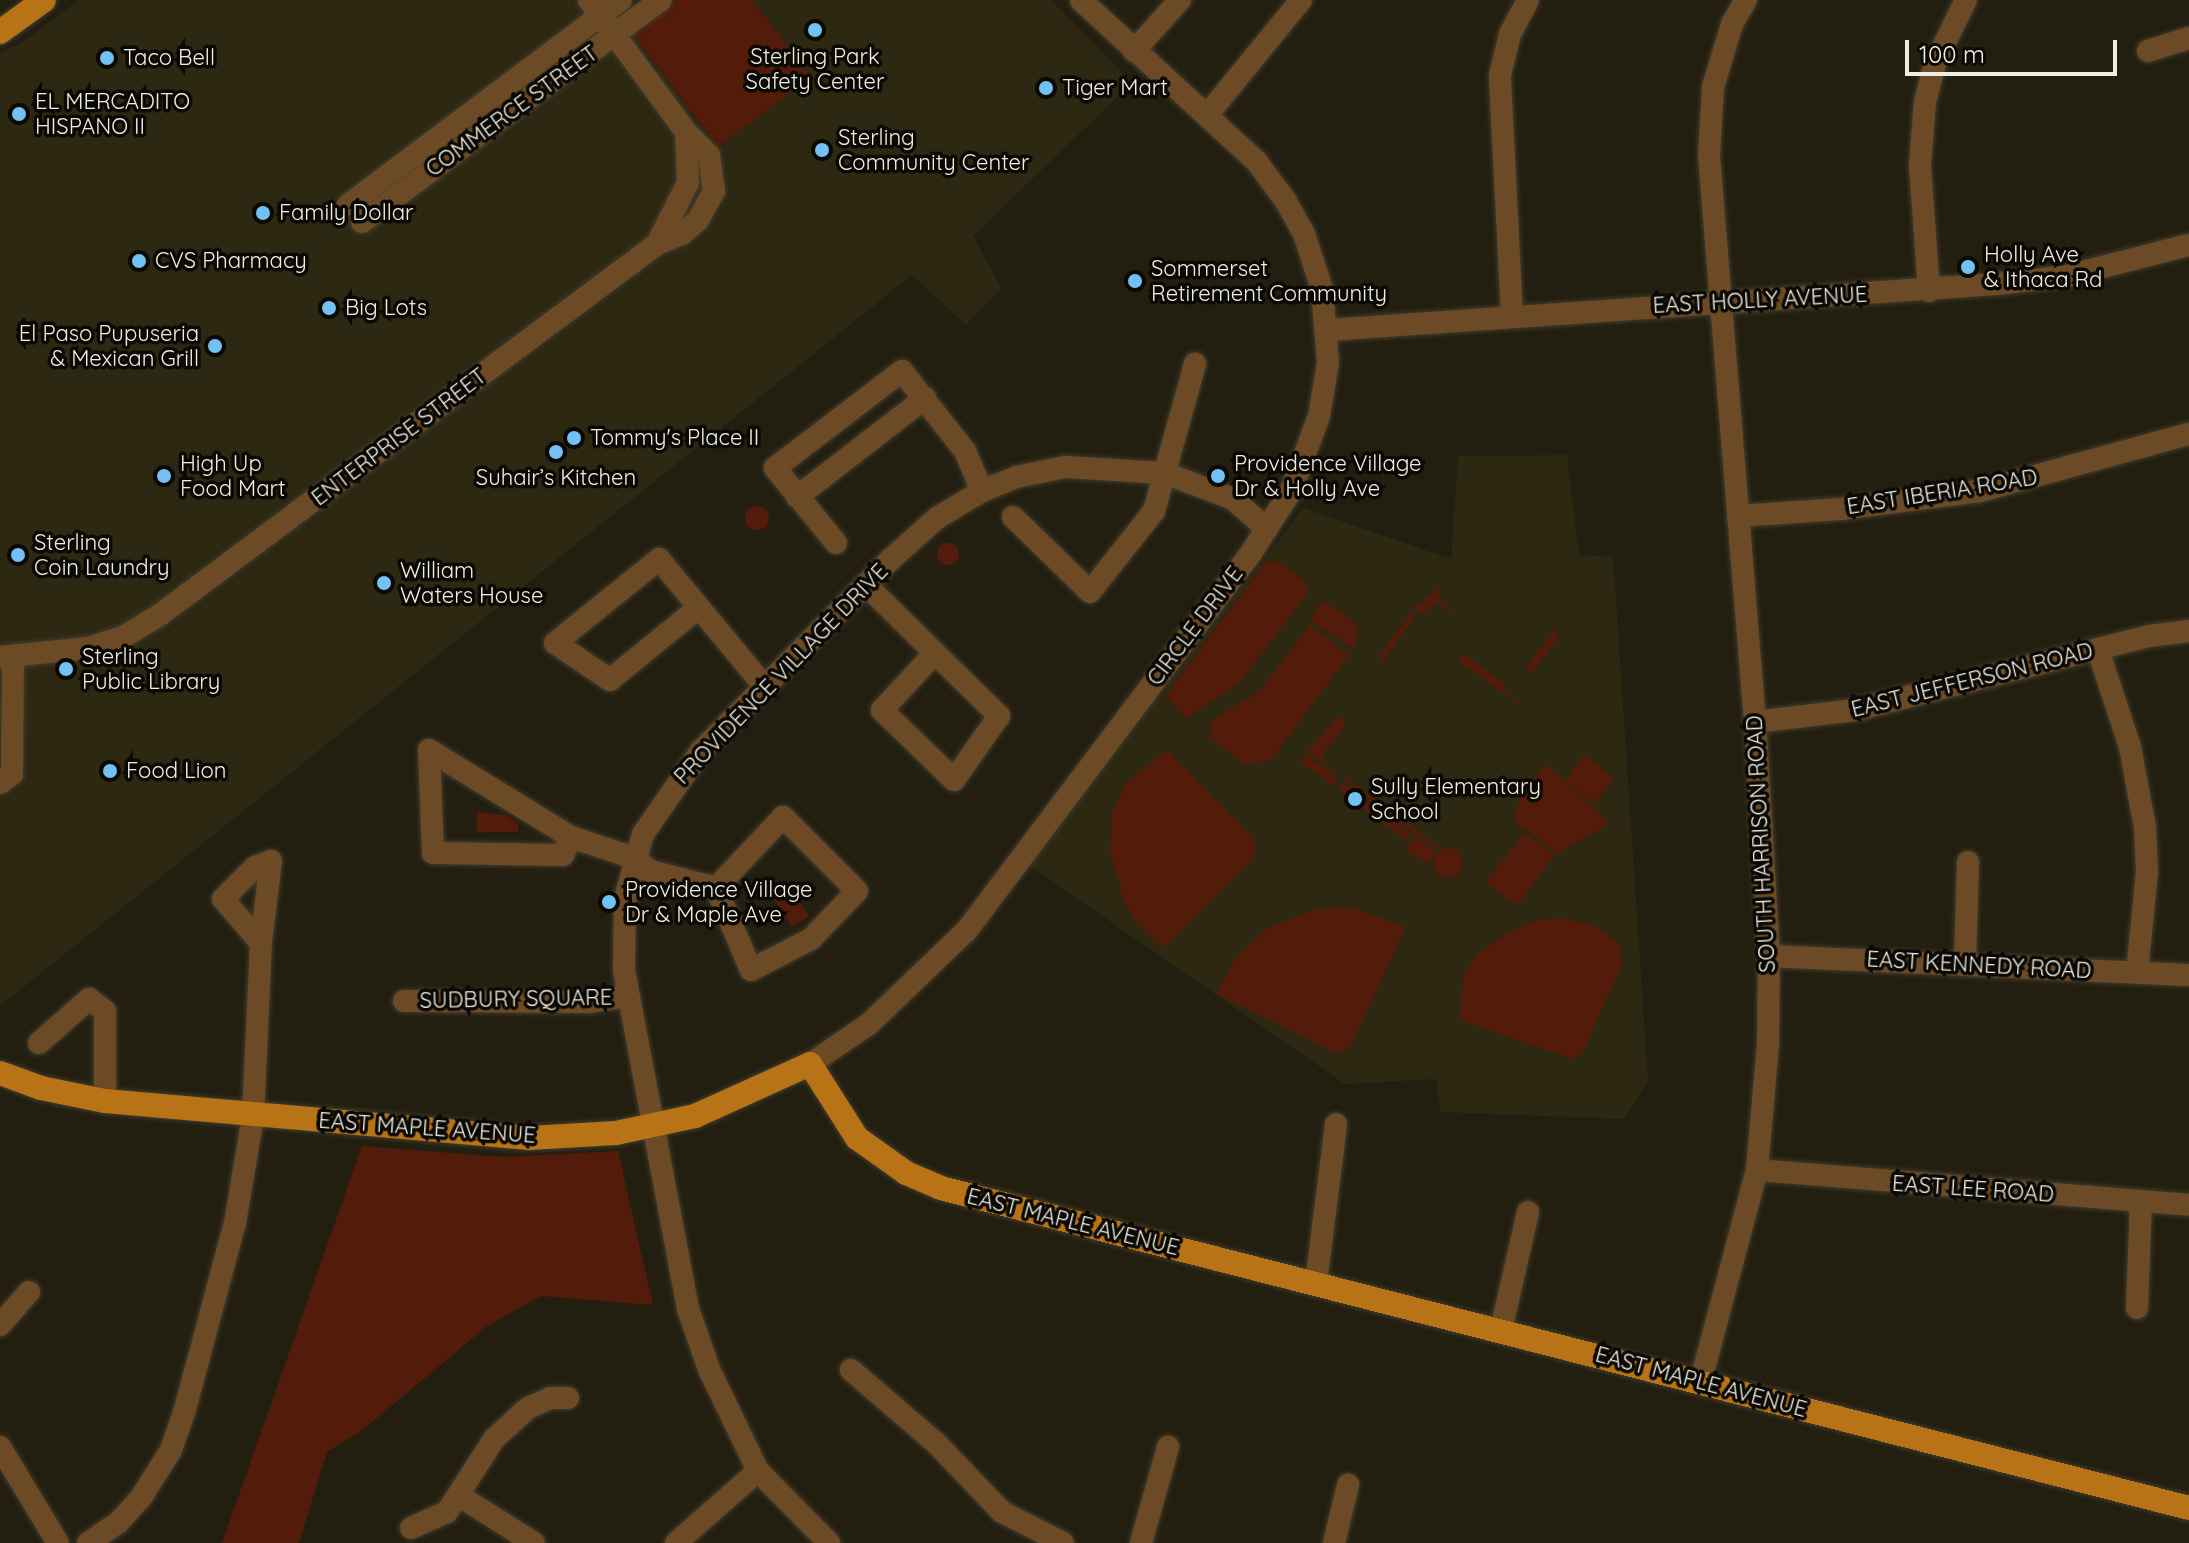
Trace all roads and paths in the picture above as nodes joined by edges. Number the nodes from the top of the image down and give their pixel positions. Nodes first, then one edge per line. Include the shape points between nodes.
1 (44, 0) edge
2 (621, 0) edge
3 (661, 0) edge
4 (1081, 0) edge
5 (1180, 0) edge
6 (1301, 0) edge
7 (1528, 0) edge
8 (1746, 0) edge
9 (1966, 0) edge
10 (594, 8) edge
11 (0, 32) edge
12 (615, 36) junction
13 (2189, 38) edge
14 (1134, 51) junction
15 (2148, 51) dead end
16 (1208, 114) junction
17 (2189, 245) edge
18 (1929, 291) junction
19 (1722, 301) junction
20 (1512, 316) junction
21 (1328, 330) junction
22 (1195, 364) dead end
23 (925, 398) junction
24 (2189, 434) edge
25 (1165, 473) junction
26 (982, 491) junction
27 (797, 497) junction
28 (1738, 516) junction
29 (1013, 517) dead end
30 (1267, 529) junction
31 (836, 543) dead end
32 (866, 585) junction
33 (697, 609) junction
34 (2189, 631) edge
35 (2098, 650) junction
36 (935, 653) junction
37 (7, 656) edge
38 (765, 687) junction
39 (1755, 722) junction
40 (0, 783) edge
41 (571, 837) junction
42 (634, 858) junction
43 (1968, 862) dead end
44 (716, 888) junction
45 (261, 943) dead end
46 (1769, 956) junction
47 (1965, 962) junction
48 (2137, 972) junction
49 (2189, 975) edge
50 (627, 996) junction
51 (404, 1001) dead end
52 (39, 1043) dead end
53 (810, 1064) junction
54 (0, 1073) edge
55 (105, 1101) junction
56 (253, 1117) junction
57 (1336, 1124) dead end
58 (655, 1126) junction
59 (1757, 1170) junction
60 (2141, 1201) junction
61 (2189, 1205) edge
62 (1528, 1212) dead end
63 (1316, 1283) junction
64 (29, 1292) dead end
65 (2137, 1308) dead end
66 (0, 1325) edge
67 (1501, 1330) junction
68 (851, 1370) dead end
69 (1701, 1380) junction
70 (568, 1398) dead end
71 (0, 1447) edge
72 (1168, 1447) dead end
73 (758, 1471) junction
74 (1348, 1485) dead end
75 (461, 1497) junction
76 (2189, 1508) edge
77 (411, 1528) dead end
78 (58, 1543) edge
79 (88, 1543) edge
80 (534, 1543) edge
81 (676, 1543) edge
82 (829, 1543) edge
83 (1063, 1543) edge
84 (1141, 1543) edge
85 (1334, 1543) edge

1 - 11 main road
2 - 10 street, COMMERCE STREET
3 - 12 street, COMMERCE STREET
4 - 14 street
5 - 14 street
6 - 16 street
7 - 20 street via 1510,34 1500,75
8 - 19 street, SOUTH HARRISON ROAD via 1732,24 1713,87 1709,155
9 - 18 street via 1935,63 1925,102 1920,165
10 - 12 street, ENTERPRISE STREET
10 - 12 street, COMMERCE STREET via 355,214
12 - 37 street, ENTERPRISE STREET via 709,155 714,191 698,220 657,244 161,614 125,636 89,648
13 - 15 street
14 - 16 street
16 - 21 street, CIRCLE DRIVE via 1257,162 1298,223 1322,289
17 - 18 street, EAST HOLLY AVENUE via 2067,276
18 - 19 street, EAST HOLLY AVENUE
19 - 20 street, EAST HOLLY AVENUE
19 - 28 street, SOUTH HARRISON ROAD
20 - 21 street, EAST HOLLY AVENUE
21 - 30 street, CIRCLE DRIVE via 1324,393 1312,442
22 - 25 street
23 - 26 street via 965,451
23 - 27 street
23 - 27 street via 902,371 775,468
24 - 28 street, EAST IBERIA ROAD via 1980,491
25 - 26 street, PROVIDENCE VILLAGE DRIVE via 1065,467 1016,477
25 - 29 street via 1154,511 1090,592
25 - 30 street, PROVIDENCE VILLAGE DRIVE via 1211,487
26 - 32 street, PROVIDENCE VILLAGE DRIVE via 924,527
27 - 31 street
28 - 39 street, SOUTH HARRISON ROAD
30 - 53 street, CIRCLE DRIVE via 967,930 869,1024
32 - 36 street
32 - 38 street, PROVIDENCE VILLAGE DRIVE
33 - 33 street via 659,559 555,643 610,680
33 - 38 street
34 - 35 street, EAST JEFFERSON ROAD
35 - 39 street, EAST JEFFERSON ROAD via 1855,710
35 - 48 street via 2130,747 2145,827 2147,872
36 - 36 street via 999,716 954,780 882,710
37 - 40 street via 12,774
38 - 42 street, PROVIDENCE VILLAGE DRIVE via 701,751 669,793
39 - 46 street, SOUTH HARRISON ROAD
41 - 41 street via 442,758 429,750 433,853 563,855
41 - 42 street
42 - 44 street via 650,871
42 - 50 street, PROVIDENCE VILLAGE DRIVE via 622,920
43 - 47 street
44 - 44 street via 751,970 811,939 857,891 783,817
45 - 56 street
46 - 47 street, EAST KENNEDY ROAD
46 - 59 street, SOUTH HARRISON ROAD
47 - 48 street, EAST KENNEDY ROAD
48 - 49 street, EAST KENNEDY ROAD
50 - 51 street, SUDBURY SQUARE via 590,1002
50 - 58 street, PROVIDENCE VILLAGE DRIVE
52 - 55 street via 89,999 105,1011
53 - 58 main road, EAST MAPLE AVENUE via 747,1095
53 - 63 main road, EAST MAPLE AVENUE via 857,1138 906,1173 941,1188
54 - 55 main road, EAST MAPLE AVENUE
55 - 56 main road, EAST MAPLE AVENUE
56 - 58 main road, EAST MAPLE AVENUE via 529,1138
56 - 79 street via 235,1223 171,1450 118,1523
57 - 63 street
58 - 73 street, PROVIDENCE VILLAGE DRIVE via 688,1309 709,1369
59 - 60 street, EAST LEE ROAD
59 - 69 street, SOUTH HARRISON ROAD
60 - 61 street, EAST LEE ROAD
60 - 65 street
62 - 67 street
63 - 67 main road, EAST MAPLE AVENUE
64 - 66 street
67 - 69 main road, EAST MAPLE AVENUE
68 - 83 street via 936,1443 1002,1512
69 - 76 main road, EAST MAPLE AVENUE
70 - 75 street via 550,1398 528,1408 506,1428 469,1473
71 - 78 street
72 - 84 street
73 - 81 street
73 - 82 street, PROVIDENCE VILLAGE DRIVE
74 - 85 street
75 - 77 street via 431,1522
75 - 80 street

